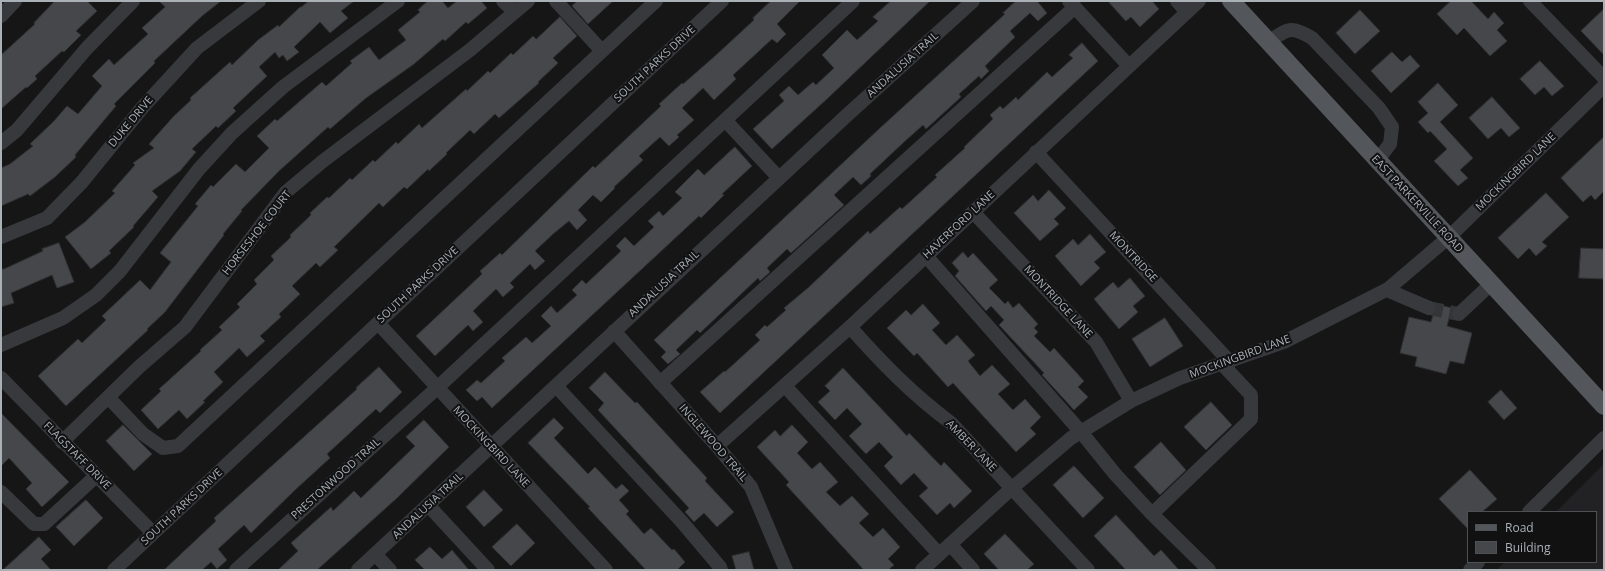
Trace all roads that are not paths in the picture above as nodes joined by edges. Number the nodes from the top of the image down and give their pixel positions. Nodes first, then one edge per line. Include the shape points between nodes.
1 (15, 1) edge
2 (133, 1) edge
3 (259, 1) edge
4 (398, 1) edge
5 (503, 1) edge
6 (528, 1) edge
7 (556, 1) edge
8 (656, 1) edge
9 (722, 1) edge
10 (853, 1) edge
11 (973, 1) edge
12 (1178, 1) edge
13 (1199, 1) edge
14 (1231, 1) edge
15 (1530, 1) edge
16 (1072, 4) edge
17 (515, 12) junction
18 (1187, 12) junction
19 (1, 16) edge
20 (1268, 42) junction
21 (602, 51) junction
22 (1129, 66) junction
23 (1604, 78) edge
24 (1604, 86) edge
25 (725, 120) junction
26 (1, 143) edge
27 (1036, 152) junction
28 (1377, 161) junction
29 (779, 178) junction
30 (973, 212) junction
31 (1, 237) edge
32 (1449, 237) junction
33 (926, 256) junction
34 (1492, 284) junction
35 (1387, 290) junction
36 (1429, 308) tunnel mouth
37 (1459, 314) dead end
38 (378, 324) junction
39 (850, 327) junction
40 (614, 331) junction
41 (1, 345) edge
42 (1226, 363) junction
43 (1, 378) edge
44 (660, 383) junction
45 (556, 386) junction
46 (785, 386) junction
47 (437, 388) junction
48 (108, 397) junction
49 (1131, 401) junction
50 (1604, 406) edge
51 (1081, 432) junction
52 (1604, 438) edge
53 (62, 442) junction
54 (718, 446) junction
55 (491, 447) junction
56 (96, 476) junction
57 (1012, 488) junction
58 (1, 492) edge
59 (428, 505) junction
60 (1530, 511) edge
61 (1152, 514) junction
62 (153, 534) junction
63 (950, 544) junction
64 (375, 554) junction
65 (939, 554) junction
66 (114, 570) edge
67 (236, 570) edge
68 (358, 570) edge
69 (390, 570) edge
70 (488, 570) edge
71 (606, 570) edge
72 (721, 570) edge
73 (786, 570) edge
74 (922, 570) edge
75 (973, 570) edge
76 (1088, 570) edge
77 (1209, 570) edge

1 - 19 street
2 - 26 street via 87,48 17,130
3 - 31 street, DUKE DRIVE via 197,48 142,108 82,182 46,218
4 - 41 street via 283,87 232,133 199,169 120,271 96,295 63,318
5 - 17 street
6 - 17 street, HORSESHOE COURT
7 - 21 street
8 - 21 street
9 - 38 street, SOUTH PARKS DRIVE
10 - 25 street, PRESTONWOOD TRAIL
11 - 29 street, ANDALUSIA TRAIL
12 - 18 street
13 - 18 street, HAVERFORD LANE
14 - 20 main road, EAST PARKERVILLE ROAD
15 - 23 street
16 - 22 street
16 - 44 street
17 - 48 street, HORSESHOE COURT via 470,50 286,192 185,327
18 - 22 street, HAVERFORD LANE
20 - 28 main road, EAST PARKERVILLE ROAD
20 - 28 street via 1286,30 1299,30 1312,38 1379,108 1392,127 1390,144
21 - 48 street via 178,446 163,448 143,434
22 - 27 street, HAVERFORD LANE
24 - 32 street, MOCKINGBIRD LANE
25 - 29 street
25 - 47 street, PRESTONWOOD TRAIL
27 - 30 street, HAVERFORD LANE
27 - 42 street, MONTRIDGE
28 - 32 main road, EAST PARKERVILLE ROAD
29 - 40 street, ANDALUSIA TRAIL
30 - 33 street, HAVERFORD LANE
30 - 49 street, MONTRIDGE LANE via 1096,342
32 - 34 main road, EAST PARKERVILLE ROAD
32 - 35 street, MOCKINGBIRD LANE
33 - 39 street, HAVERFORD LANE
33 - 51 street
34 - 37 street
34 - 50 main road, EAST PARKERVILLE ROAD
35 - 36 street
35 - 42 street, MOCKINGBIRD LANE via 1284,342
38 - 47 street, MOCKINGBIRD LANE
38 - 62 street, SOUTH PARKS DRIVE
39 - 46 street, HAVERFORD LANE
39 - 57 street, AMBER LANE via 894,375 925,404 951,423
40 - 44 street, INGLEWOOD TRAIL
40 - 45 street, ANDALUSIA TRAIL
42 - 49 street, MOCKINGBIRD LANE via 1180,378
42 - 61 street, MONTRIDGE via 1251,395 1252,419
43 - 53 street, FLAGSTAFF DRIVE
44 - 54 street, INGLEWOOD TRAIL
45 - 55 street, ANDALUSIA TRAIL
45 - 72 street via 682,522
46 - 54 street, HAVERFORD LANE
46 - 65 street
47 - 55 street, MOCKINGBIRD LANE
47 - 67 street, PRESTONWOOD TRAIL
48 - 53 street, HORSESHOE COURT
49 - 51 street, MOCKINGBIRD LANE
51 - 57 street, MOCKINGBIRD LANE
51 - 61 street
52 - 60 street
53 - 56 street, FLAGSTAFF DRIVE
54 - 73 street, INGLEWOOD TRAIL via 751,487
55 - 59 street, ANDALUSIA TRAIL
55 - 71 street, MOCKINGBIRD LANE
56 - 58 street via 44,524 34,524
56 - 62 street, FLAGSTAFF DRIVE
57 - 63 street, MOCKINGBIRD LANE
57 - 76 street, AMBER LANE
59 - 64 street, ANDALUSIA TRAIL
59 - 70 street
61 - 77 street
62 - 66 street, SOUTH PARKS DRIVE
63 - 65 street, MOCKINGBIRD LANE
63 - 75 street
64 - 68 street, ANDALUSIA TRAIL
64 - 69 street
65 - 74 street, MOCKINGBIRD LANE

